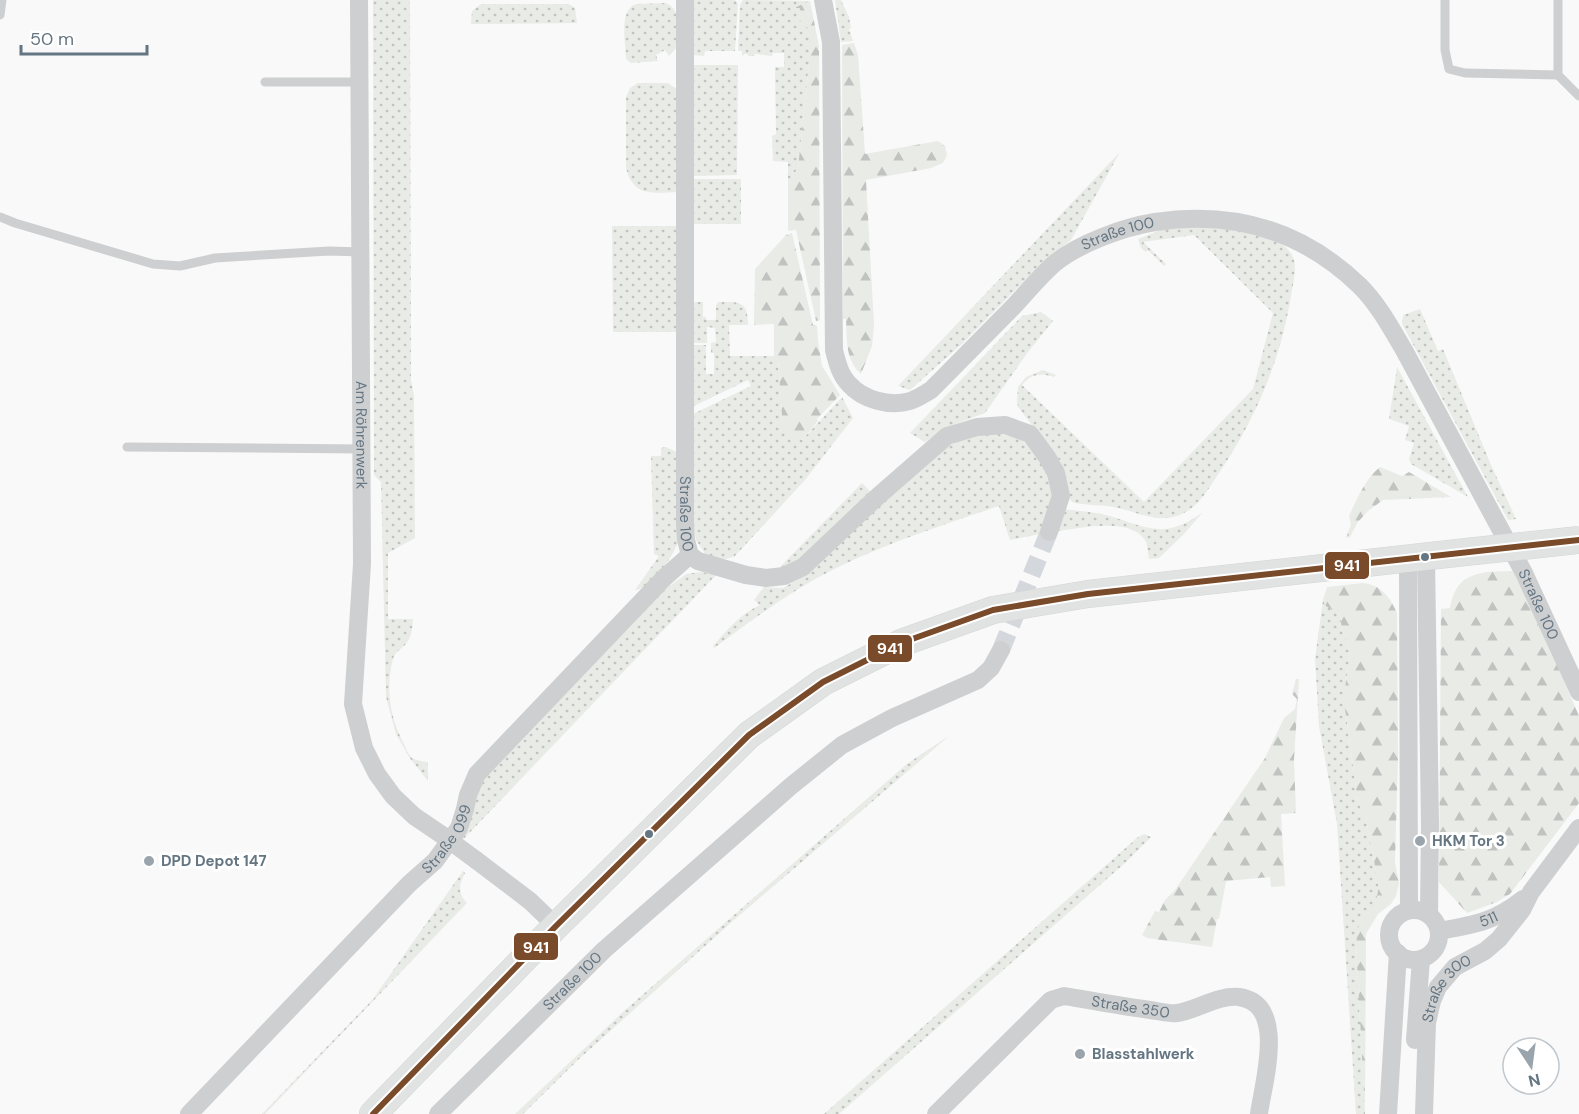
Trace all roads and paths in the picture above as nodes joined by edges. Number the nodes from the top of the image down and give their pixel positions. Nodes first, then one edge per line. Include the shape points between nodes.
1 (2, 0) edge
2 (359, 0) edge
3 (685, 0) edge
4 (823, 0) edge
5 (1445, 0) edge
6 (1558, 0) edge
7 (0, 15) edge
8 (1558, 75) junction
9 (265, 82) dead end
10 (359, 82) junction
11 (1579, 96) edge
12 (0, 217) edge
13 (362, 252) junction
14 (127, 447) dead end
15 (363, 449) junction
16 (1049, 532) tunnel mouth
17 (1579, 540) edge
18 (690, 555) junction
19 (1417, 559) junction
20 (1001, 650) tunnel mouth
21 (1579, 692) edge
22 (1579, 828) edge
23 (1531, 892) junction
24 (1409, 910) junction
25 (1428, 914) junction
26 (556, 926) junction
27 (1439, 931) junction
28 (1398, 953) junction
29 (1421, 959) junction
30 (189, 1114) edge
31 (373, 1114) edge
32 (438, 1114) edge
33 (936, 1114) edge
34 (1259, 1114) edge
35 (1388, 1114) edge
36 (1414, 1114) edge
37 (1424, 1114) edge

1 - 7 lane
2 - 10 street, Am Röhrenwerk
3 - 18 street, Straße 100 via 685,525
4 - 21 street, Straße 100 via 831,42 834,350 849,385 868,398 890,404 910,401 931,390 1056,262 1095,240 1136,225 1180,219 1226,220 1268,228 1335,265 1361,287 1385,317 1524,573
5 - 8 lane via 1449,69 1465,73
6 - 8 lane
8 - 11 lane
9 - 10 lane
10 - 13 street, Am Röhrenwerk
12 - 13 lane via 153,264 180,266 215,258
13 - 15 street, Am Röhrenwerk
14 - 15 lane
15 - 26 street, Am Röhrenwerk, bridge via 362,564 353,704 364,748 376,774 414,816 476,860
16 - 18 street, Straße 100 via 1061,496 1056,473 1030,435 995,425 947,436 802,567 784,576 746,575
17 - 19 main road, bridge
18 - 30 street, Straße 099 via 477,774 459,828 435,861
19 - 24 street
19 - 25 street via 1430,824
19 - 26 main road via 1088,594 993,610 901,643 823,682 749,735
20 - 32 street, Straße 100 via 991,668 978,680 842,745 791,786 604,950
22 - 23 street
23 - 27 street, 511 via 1508,911 1484,923
23 - 37 street, Straße 300 via 1499,939 1455,967 1438,987 1427,1023
24 - 25 street
24 - 28 street via 1391,925 1390,940
25 - 27 street
26 - 31 main road
27 - 29 street via 1433,951
28 - 29 street
28 - 35 street
29 - 36 street
33 - 34 street, Straße 350 via 1051,1000 1064,996 1176,1013 1229,998 1254,1002 1269,1028

